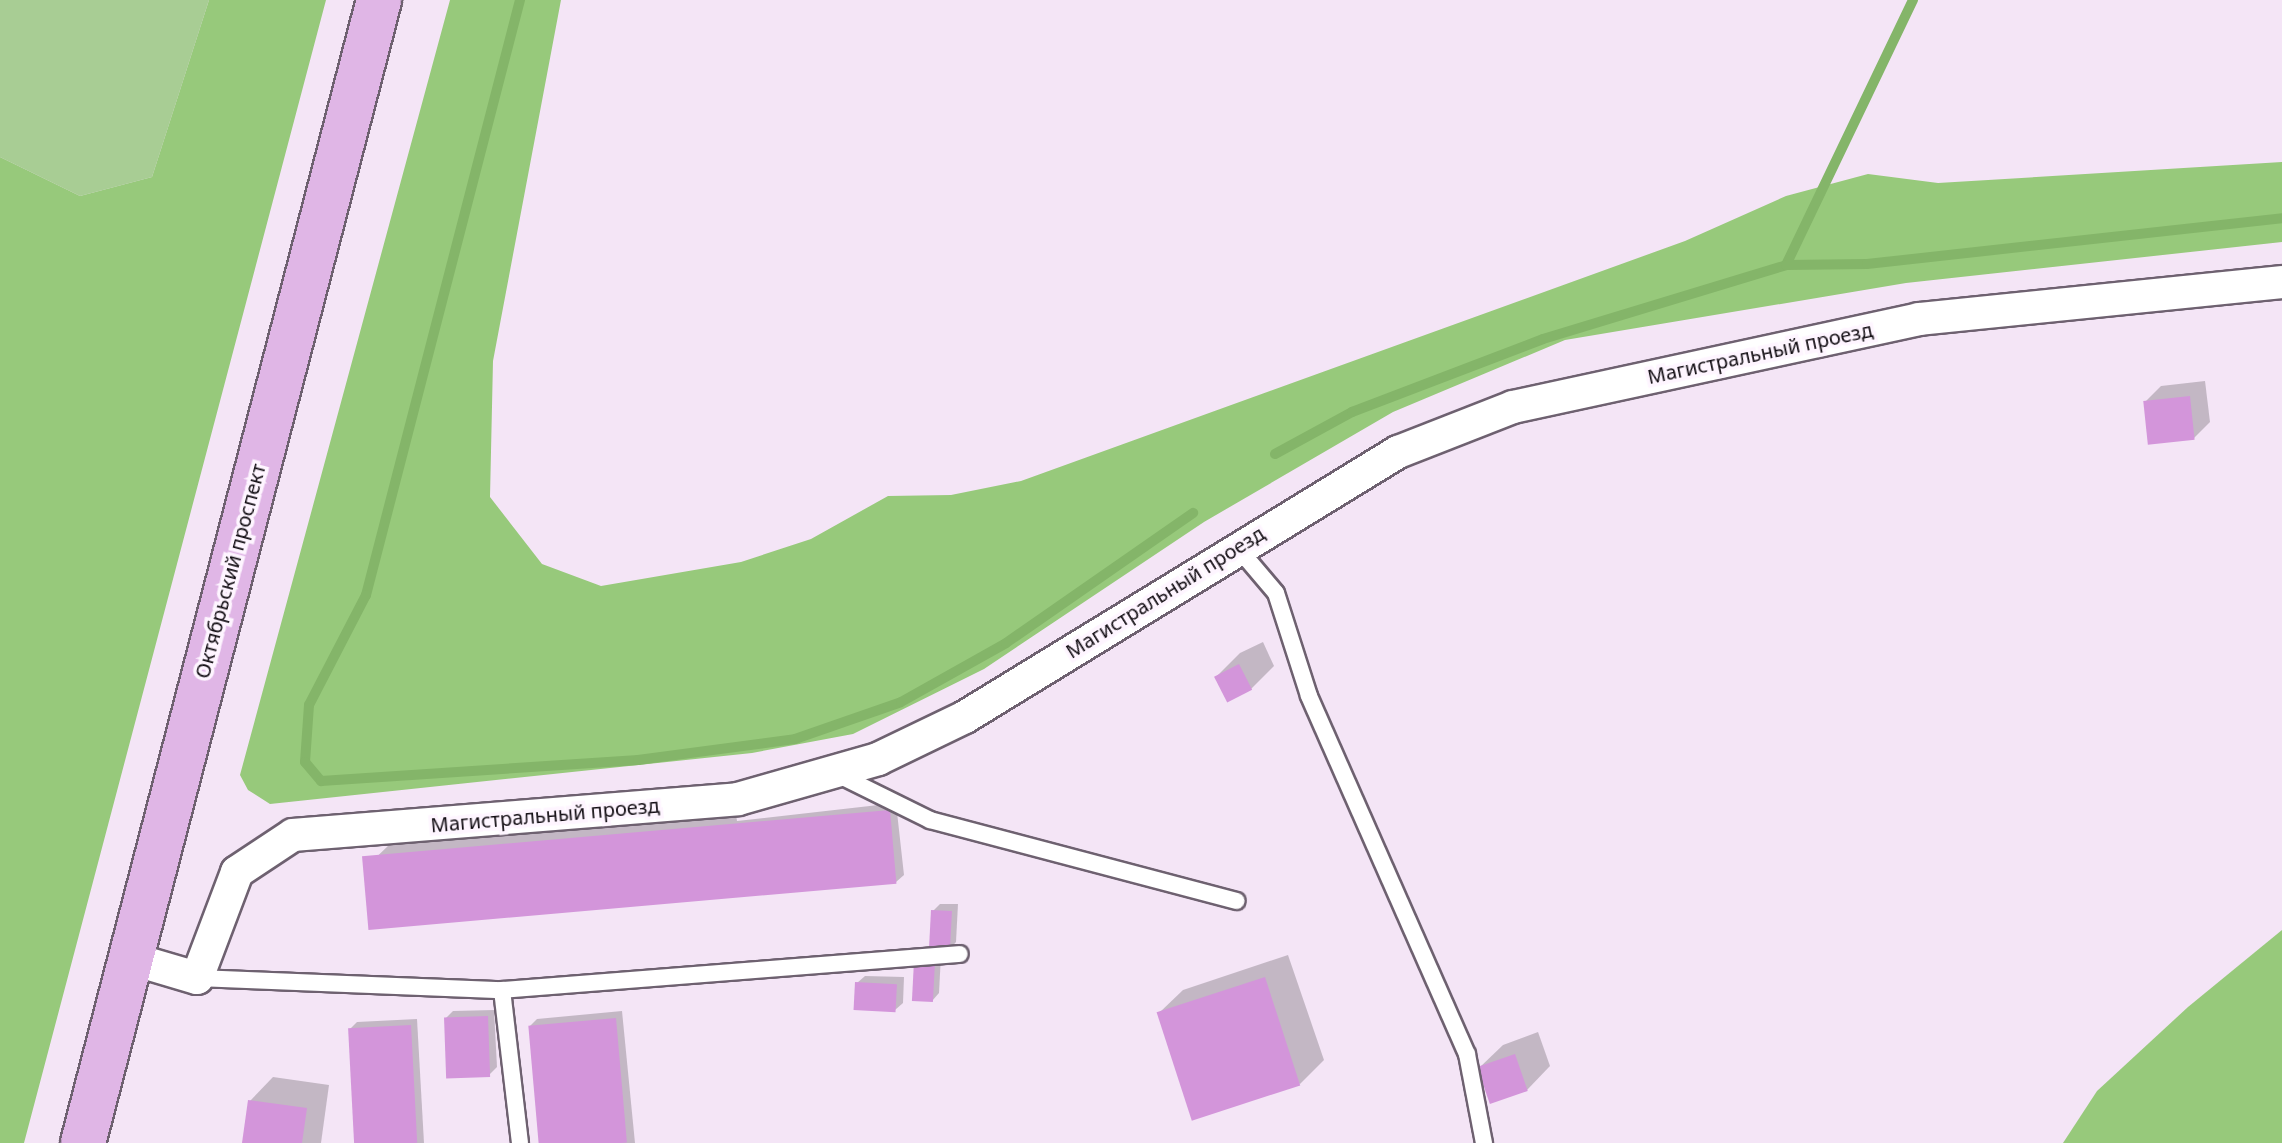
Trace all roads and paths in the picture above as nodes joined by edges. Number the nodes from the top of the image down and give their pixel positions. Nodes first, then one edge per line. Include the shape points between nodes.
1 (379, 0) edge
2 (2282, 282) edge
3 (1237, 546) junction
4 (832, 772) junction
5 (1236, 901) dead end
6 (960, 954) dead end
7 (129, 958) junction
8 (197, 978) junction
9 (502, 990) junction
10 (83, 1143) edge
11 (520, 1143) edge
12 (1484, 1143) edge

1 - 7 main road, Октябрьский проспект
2 - 3 street, Магистральный проезд via 1919,319 1513,407 1398,452
3 - 4 street, Магистральный проезд via 965,717 878,759
3 - 12 lane via 1276,593 1309,696 1467,1054
4 - 5 lane via 930,820
4 - 8 street, Магистральный проезд via 738,799 293,835 237,872
6 - 9 lane
7 - 8 street
7 - 10 main road, Октябрьский проспект
8 - 9 lane
9 - 11 lane

